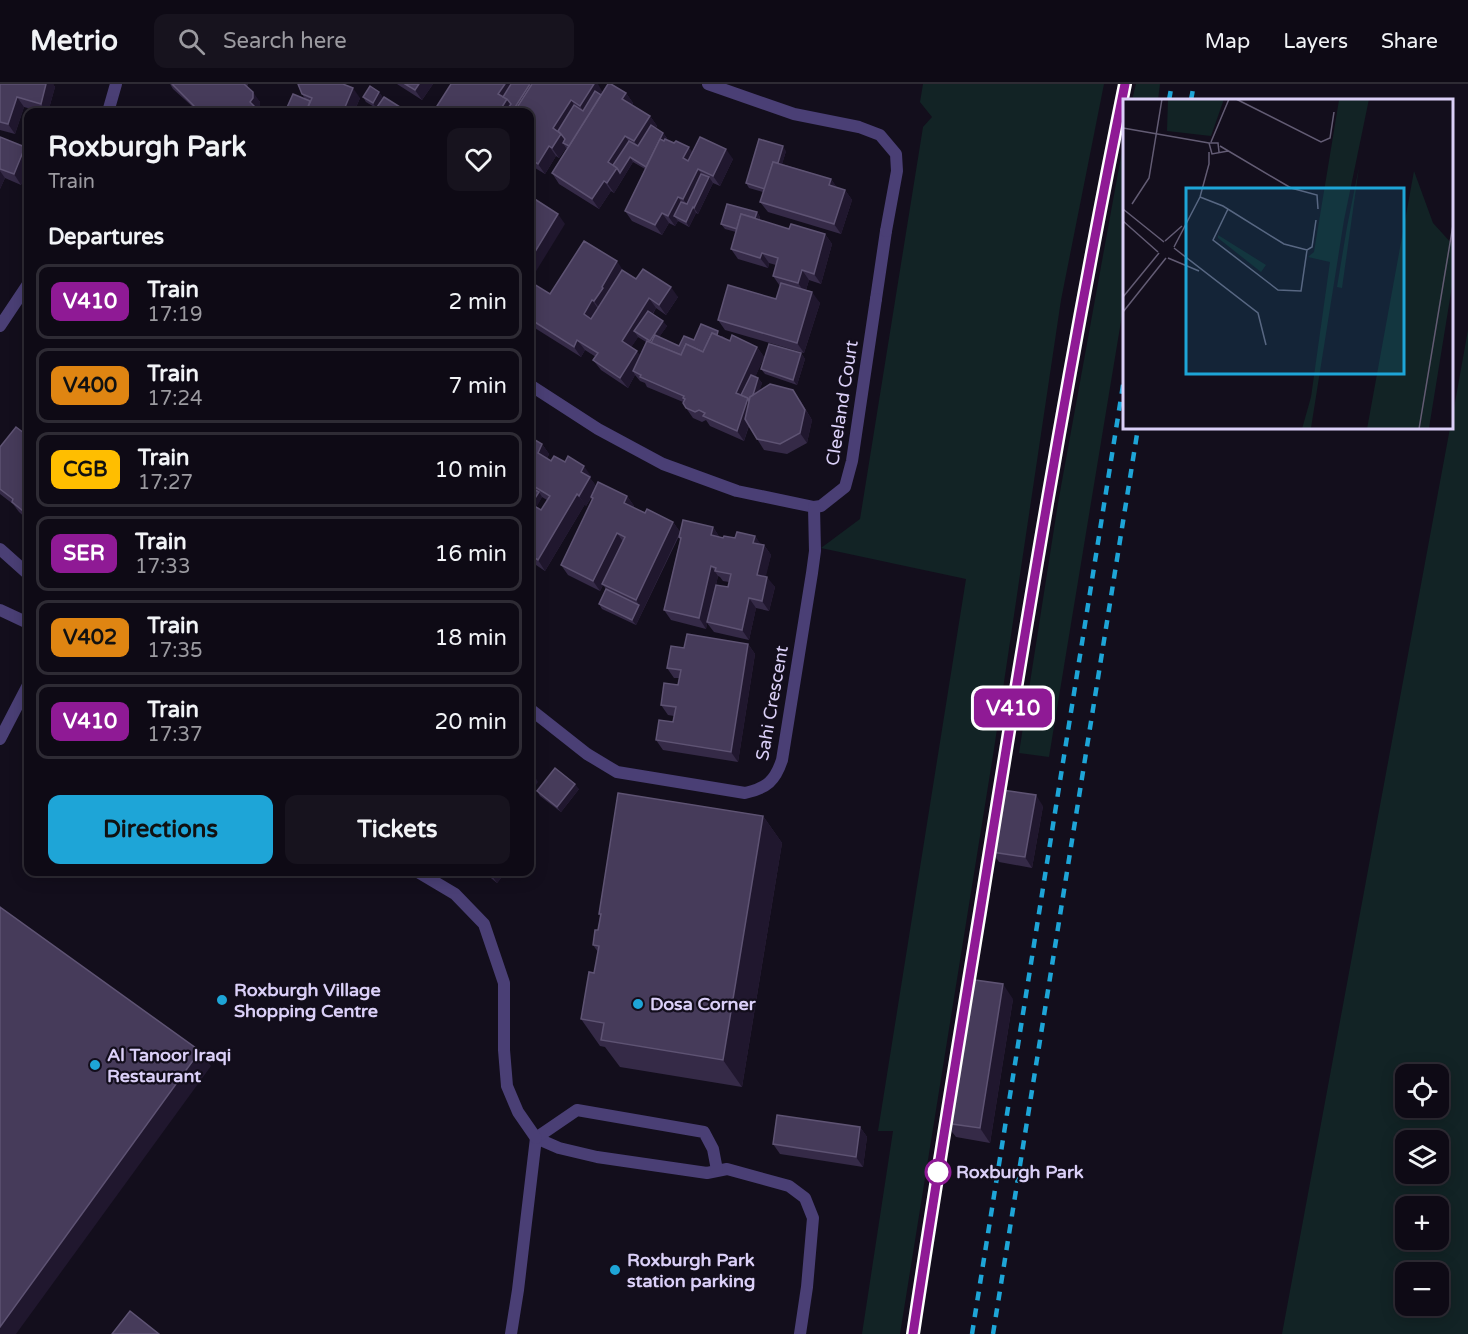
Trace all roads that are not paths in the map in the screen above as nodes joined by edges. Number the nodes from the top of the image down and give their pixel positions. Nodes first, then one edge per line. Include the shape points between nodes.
1 (116, 84) edge
2 (708, 84) edge
3 (109, 108) edge
4 (24, 290) edge
5 (2, 323) edge
6 (534, 388) edge
7 (814, 507) junction
8 (0, 549) edge
9 (24, 570) edge
10 (0, 610) edge
11 (24, 621) edge
12 (24, 693) edge
13 (534, 712) edge
14 (0, 738) edge
15 (425, 876) edge
16 (536, 1138) junction
17 (717, 1170) junction
18 (511, 1334) edge
19 (800, 1334) edge

1 - 3 street
2 - 7 street, Cleeland Court via 794,114 859,127 880,135 896,154 897,171 852,461 844,488 822,506
4 - 5 street
6 - 7 street via 598,429 663,464 737,491
7 - 13 street, Sahi Crescent via 815,551 782,760 767,785 745,793 617,772
8 - 9 street
10 - 11 street
12 - 14 street
15 - 16 street via 455,894 484,924 504,983 507,1086 518,1112
16 - 17 street via 597,1157 706,1173
16 - 17 street via 577,1110 704,1132 713,1149
16 - 18 street
17 - 19 street via 727,1169 789,1186 806,1198 813,1226

